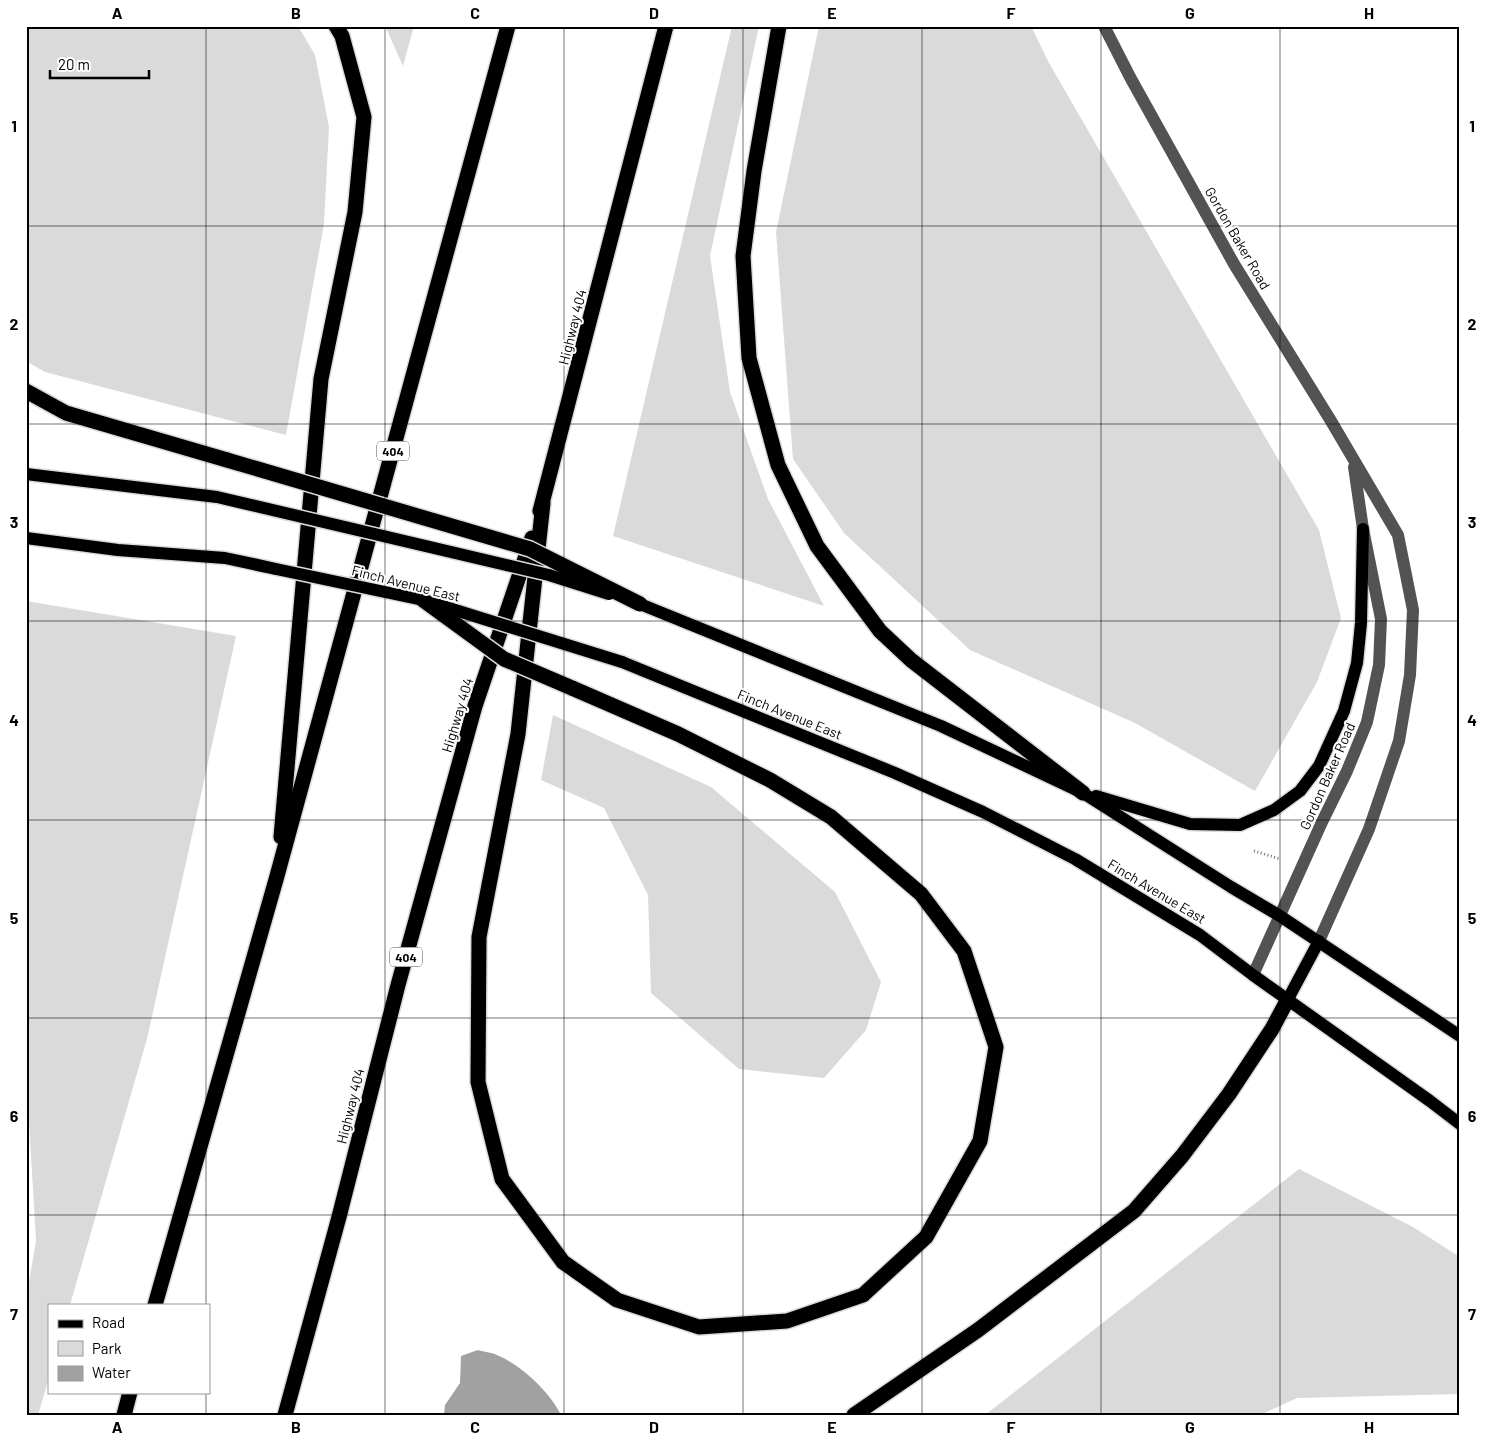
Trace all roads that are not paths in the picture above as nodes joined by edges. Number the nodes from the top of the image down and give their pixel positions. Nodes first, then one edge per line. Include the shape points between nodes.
1 (336, 26) edge
2 (508, 26) edge
3 (666, 26) edge
4 (779, 26) edge
5 (1104, 26) edge
6 (26, 391) edge
7 (1353, 460) junction
8 (26, 474) edge
9 (543, 503) junction
10 (1363, 529) junction
11 (26, 538) edge
12 (423, 600) junction
13 (640, 604) junction
14 (1083, 793) junction
15 (278, 876) junction
16 (1280, 916) junction
17 (1319, 941) junction
18 (1253, 975) junction
19 (1288, 999) junction
20 (1460, 1036) edge
21 (1460, 1124) edge
22 (155, 1304) edge
23 (129, 1394) edge
24 (124, 1415) edge
25 (285, 1415) edge
26 (854, 1415) edge

1 - 15 highway via 342,36 364,117 355,212 322,379
2 - 15 highway, 404
3 - 9 highway, Highway 404 / 404
4 - 14 highway via 743,256 749,358 778,465 817,546 880,631 911,660
5 - 7 street, Gordon Baker Road via 1234,264
6 - 13 highway, bridge via 66,413 530,549
7 - 10 street, Gordon Baker Road
7 - 17 street, Gordon Baker Road via 1398,536 1413,610 1410,675 1399,741 1369,829
8 - 13 main road, bridge via 217,496 549,575
9 - 12 highway, bridge via 518,734 479,937 478,1082 502,1179 563,1262 617,1300 699,1327 787,1321 863,1295 926,1237 980,1141 996,1047 964,951 921,894 831,818 770,780 687,738 572,688 504,659
9 - 25 highway, Highway 404 / 404 via 475,706
10 - 14 main road via 1357,663 1344,711 1319,766 1300,791 1274,810 1240,824 1190,824
10 - 16 street, Gordon Baker Road via 1381,619 1379,665 1368,722
11 - 12 main road, Finch Avenue East, bridge via 118,550 225,558
12 - 18 main road, Finch Avenue East, bridge via 622,662 983,812 1076,859 1200,935
13 - 14 main road via 941,726
14 - 16 main road
15 - 22 highway, 404
16 - 17 main road
16 - 18 street, Gordon Baker Road
17 - 19 main road
17 - 20 main road
18 - 19 main road, Finch Avenue East
19 - 21 main road, Finch Avenue East
19 - 26 highway via 1272,1030 1229,1094 1182,1156 1134,1211 978,1330
23 - 24 highway

